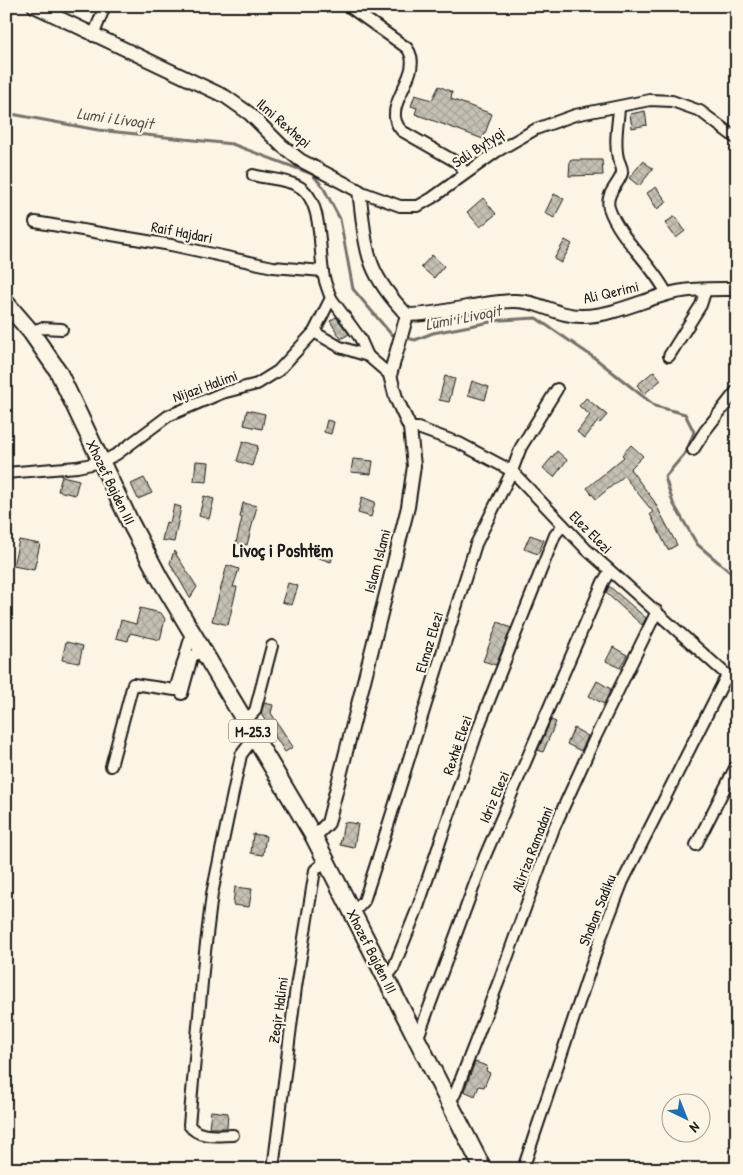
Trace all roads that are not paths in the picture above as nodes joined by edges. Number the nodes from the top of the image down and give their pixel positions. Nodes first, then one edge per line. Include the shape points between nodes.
1 (34, 6) edge
2 (105, 6) edge
3 (348, 6) edge
4 (93, 36) junction
5 (619, 108) junction
6 (737, 139) edge
7 (465, 173) junction
8 (254, 175) dead end
9 (359, 191) junction
10 (35, 222) dead end
11 (323, 271) junction
12 (706, 289) junction
13 (737, 289) edge
14 (667, 294) junction
15 (331, 298) junction
16 (6, 303) edge
17 (405, 319) junction
18 (62, 329) dead end
19 (31, 332) junction
20 (314, 332) junction
21 (368, 356) junction
22 (668, 356) dead end
23 (390, 375) junction
24 (557, 389) dead end
25 (737, 390) edge
26 (410, 428) junction
27 (693, 450) dead end
28 (101, 462) junction
29 (512, 471) junction
30 (6, 473) edge
31 (563, 525) junction
32 (610, 571) junction
33 (657, 611) junction
34 (192, 632) junction
35 (272, 646) dead end
36 (203, 649) junction
37 (727, 674) junction
38 (737, 684) edge
39 (182, 694) dead end
40 (246, 720) junction
41 (256, 735) junction
42 (737, 764) edge
43 (111, 766) dead end
44 (314, 837) junction
45 (696, 845) dead end
46 (326, 861) junction
47 (353, 913) junction
48 (386, 978) junction
49 (417, 1040) junction
50 (449, 1102) junction
51 (233, 1135) dead end
52 (273, 1169) edge
53 (483, 1169) edge
54 (523, 1169) edge

1 - 4 street, Ilmi Rexhepi
2 - 4 street
3 - 7 street via 408,48 413,55 413,65 393,115 395,124 458,163
4 - 9 street, Ilmi Rexhepi via 226,97 250,114 300,160
5 - 6 street, Sali Bytyqi via 650,100 672,101 700,110
5 - 7 street, Sali Bytyqi via 575,115 536,128
5 - 14 street via 618,158 622,174 612,188 608,205 615,221 654,270
7 - 9 street, Sali Bytyqi via 418,206 400,206
8 - 11 street via 297,185 304,190 312,203 321,236
9 - 17 street via 365,246 371,267
10 - 11 street, Raif Hajdari via 171,244 273,267
11 - 15 street
12 - 13 street, Ali Qerimi
12 - 14 street, Ali Qerimi
12 - 22 street via 701,305
14 - 17 street, Ali Qerimi via 584,316 571,315 538,303 513,300
15 - 20 street
15 - 21 street via 360,338
16 - 19 main road, Xhozef Bajden III / M-25.3
17 - 23 street
18 - 19 street via 41,328
19 - 28 main road, Xhozef Bajden III / M-25.3 via 58,371
20 - 21 street via 340,347
20 - 28 street, Nijazi Halimi via 278,371 257,384 222,393 168,416
21 - 23 street
23 - 26 street, Islam Islami via 396,398
24 - 29 street, Elmaz Elezi via 520,447
25 - 27 street
26 - 29 street, Elez Elezi via 459,443
26 - 44 street, Islam Islami via 414,466 408,507 328,823
28 - 30 street, Nijazi Halimi
28 - 34 main road, Xhozef Bajden III / M-25.3 via 159,577
29 - 31 street, Elez Elezi
29 - 47 street, Elmaz Elezi via 476,544 367,892 359,909
31 - 32 street, Elez Elezi
31 - 48 street, Rexhë Elezi via 555,534 481,721 418,906
32 - 33 street, Elez Elezi
32 - 49 street, Idriz Elezi via 489,848
33 - 37 street, Elez Elezi
33 - 50 street, Aliriza Ramadani via 554,828 500,978 455,1094
34 - 36 main road, Xhozef Bajden III / M-25.3
34 - 43 street via 174,690 133,684
35 - 40 street via 255,711
36 - 39 street via 192,657
36 - 40 main road, Xhozef Bajden III / M-25.3
37 - 38 street, Elez Elezi
37 - 54 street, Shaban Sadiku via 624,881 600,940
40 - 41 main road, Xhozef Bajden III / M-25.3
41 - 44 main road, Xhozef Bajden III / M-25.3
41 - 51 street via 241,755 212,894 190,1125 201,1135
42 - 45 street
44 - 46 main road, Xhozef Bajden III / M-25.3
46 - 47 main road, Xhozef Bajden III / M-25.3
46 - 52 street, Zeqir Halimi via 315,870 296,987
47 - 48 main road, Xhozef Bajden III / M-25.3
48 - 49 main road, Xhozef Bajden III / M-25.3
49 - 50 main road, Xhozef Bajden III / M-25.3
50 - 53 main road, Xhozef Bajden III / M-25.3

